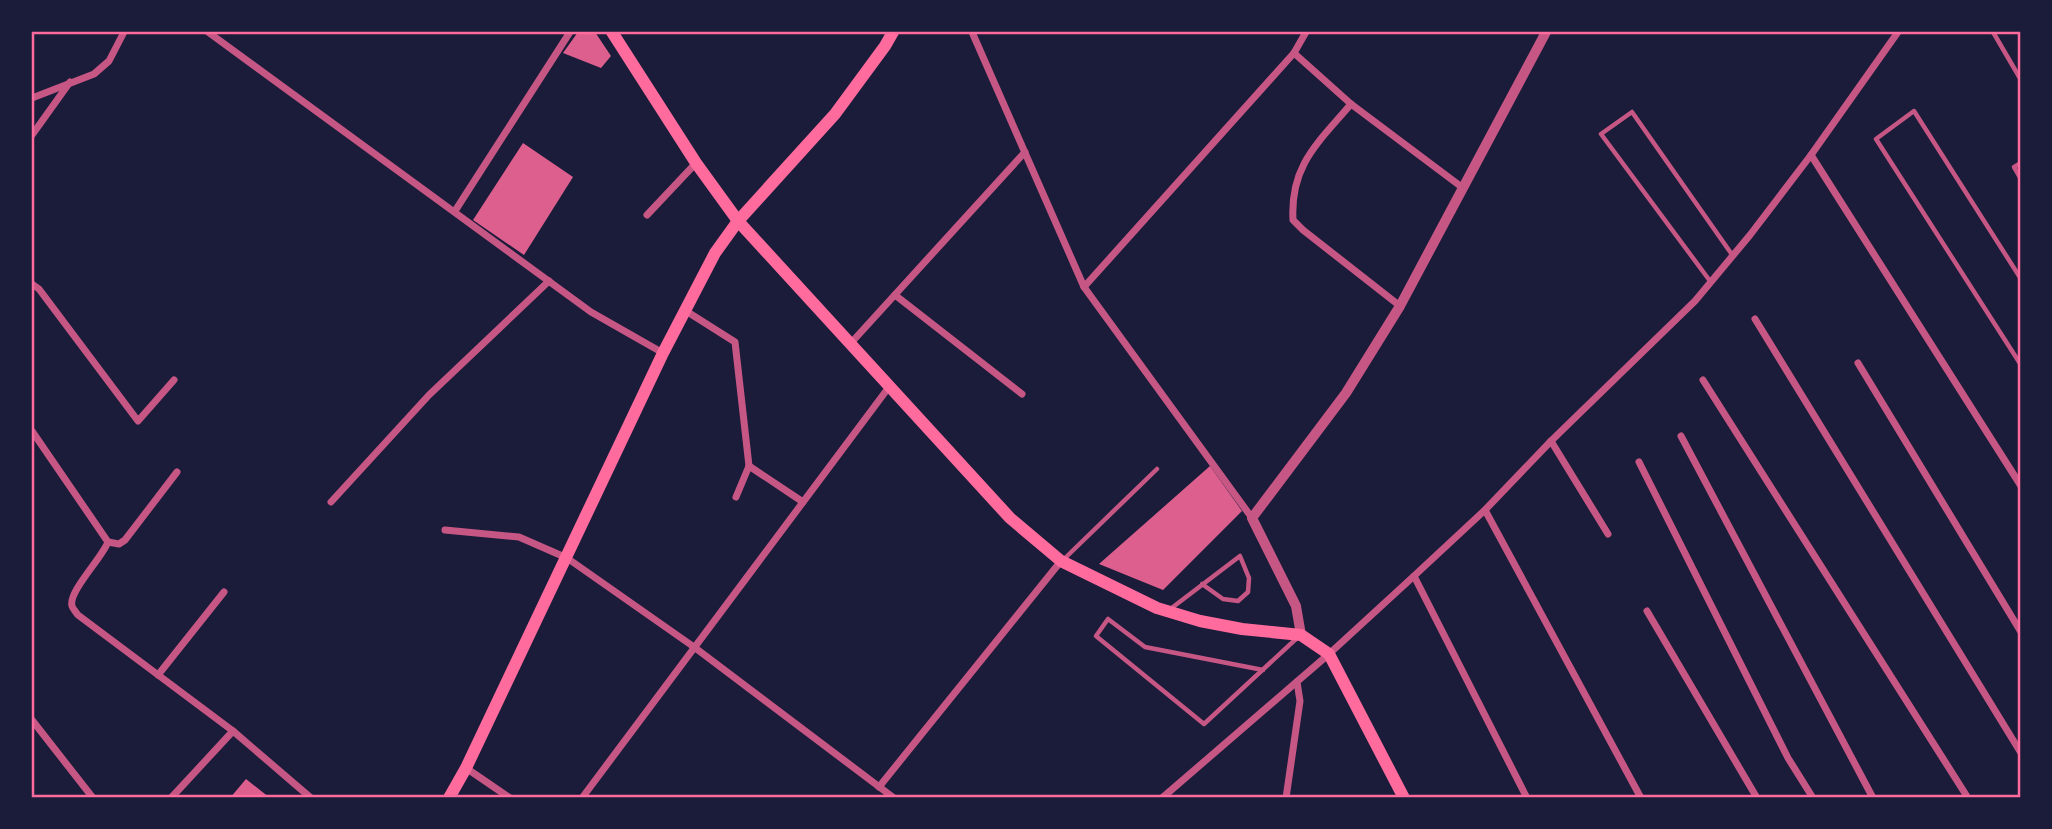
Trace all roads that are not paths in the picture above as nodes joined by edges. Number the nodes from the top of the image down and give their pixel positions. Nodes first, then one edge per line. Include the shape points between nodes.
1 (124, 32) edge
2 (570, 32) edge
3 (612, 32) edge
4 (893, 32) edge
5 (972, 32) edge
6 (1306, 32) edge
7 (1546, 32) edge
8 (1898, 32) edge
9 (1993, 32) edge
10 (212, 33) edge
11 (1294, 53) junction
12 (2021, 80) edge
13 (70, 82) junction
14 (32, 98) edge
15 (1351, 104) junction
16 (32, 135) edge
17 (1025, 152) junction
18 (1811, 155) junction
19 (696, 163) junction
20 (2021, 163) edge
21 (2021, 179) edge
22 (1463, 188) junction
23 (455, 211) junction
24 (647, 215) dead end
25 (738, 221) junction
26 (1733, 256) junction
27 (2021, 279) edge
28 (549, 281) junction
29 (1710, 281) junction
30 (32, 284) edge
31 (1084, 287) junction
32 (895, 295) junction
33 (1400, 306) junction
34 (685, 312) junction
35 (1755, 319) dead end
36 (851, 343) junction
37 (663, 354) junction
38 (1858, 363) dead end
39 (2021, 365) edge
40 (174, 380) dead end
41 (1703, 380) dead end
42 (889, 387) junction
43 (1022, 394) dead end
44 (32, 431) edge
45 (1681, 436) dead end
46 (1551, 441) junction
47 (1639, 462) dead end
48 (749, 466) junction
49 (1157, 469) dead end
50 (177, 472) dead end
51 (2021, 486) edge
52 (736, 497) dead end
53 (331, 502) dead end
54 (803, 502) junction
55 (1485, 510) junction
56 (1252, 519) junction
57 (445, 530) dead end
58 (1608, 534) dead end
59 (108, 542) junction
60 (566, 558) junction
61 (1061, 561) junction
62 (1414, 576) junction
63 (1202, 584) junction
64 (224, 592) dead end
65 (1167, 611) junction
66 (1647, 611) dead end
67 (2021, 632) edge
68 (1301, 635) junction
69 (694, 647) junction
70 (1329, 654) junction
71 (1263, 670) junction
72 (158, 675) junction
73 (1297, 682) junction
74 (32, 720) edge
75 (233, 732) junction
76 (2021, 753) edge
77 (466, 768) junction
78 (879, 787) junction
79 (93, 797) edge
80 (171, 797) edge
81 (311, 797) edge
82 (449, 797) edge
83 (510, 797) edge
84 (582, 797) edge
85 (894, 797) edge
86 (1162, 797) edge
87 (1286, 797) edge
88 (1404, 797) edge
89 (1527, 797) edge
90 (1640, 797) edge
91 (1757, 797) edge
92 (1813, 797) edge
93 (1873, 797) edge
94 (1968, 797) edge

1 - 13 street via 109,61 94,74
2 - 23 street
3 - 19 main road
4 - 25 main road via 835,114
5 - 17 street
6 - 11 street
7 - 22 street
8 - 18 street
9 - 12 lane
10 - 23 street
11 - 15 street
11 - 31 street
13 - 14 street
13 - 16 street
15 - 22 street
15 - 33 street via 1304,161 1293,190 1293,220
17 - 31 street
17 - 32 street
18 - 26 street
18 - 51 street
19 - 24 street
19 - 25 main road
20 - 21 lane via 2014,167
22 - 33 street
23 - 28 street
25 - 34 main road via 715,253
25 - 36 main road
26 - 29 street
26 - 29 lane via 1632,112 1601,134
27 - 39 lane via 1914,111 1876,139
28 - 37 street
28 - 53 street via 429,395
29 - 46 street
30 - 40 street via 138,421
31 - 56 street
32 - 36 street
32 - 43 street
33 - 56 street via 1346,393
34 - 37 main road
34 - 48 street via 735,342
35 - 76 street
36 - 42 main road
37 - 60 main road
38 - 67 street
41 - 94 street
42 - 54 street
42 - 61 main road via 1010,518
44 - 59 street
45 - 93 street
46 - 55 street
46 - 58 street
47 - 92 street via 1788,758
48 - 52 street
48 - 54 street
49 - 61 lane
50 - 59 street via 125,540
54 - 69 street
55 - 62 street
55 - 90 street
56 - 68 street via 1296,606
57 - 60 street via 519,537
59 - 72 street via 72,595 72,606
60 - 69 street
60 - 77 main road
61 - 65 main road
61 - 78 street
62 - 70 street
62 - 89 street
63 - 63 lane via 1223,599 1238,601 1248,592 1249,578 1240,556
63 - 65 lane
64 - 72 street
65 - 68 main road via 1242,629
66 - 91 street
68 - 70 main road
68 - 71 lane
69 - 78 street
69 - 84 street
70 - 73 street
70 - 88 main road
71 - 71 lane via 1144,647 1108,619 1096,636 1204,724
72 - 75 street
73 - 86 street
73 - 87 street via 1300,701
74 - 79 street
75 - 80 street
75 - 81 street
77 - 82 main road
77 - 83 street
78 - 85 street

